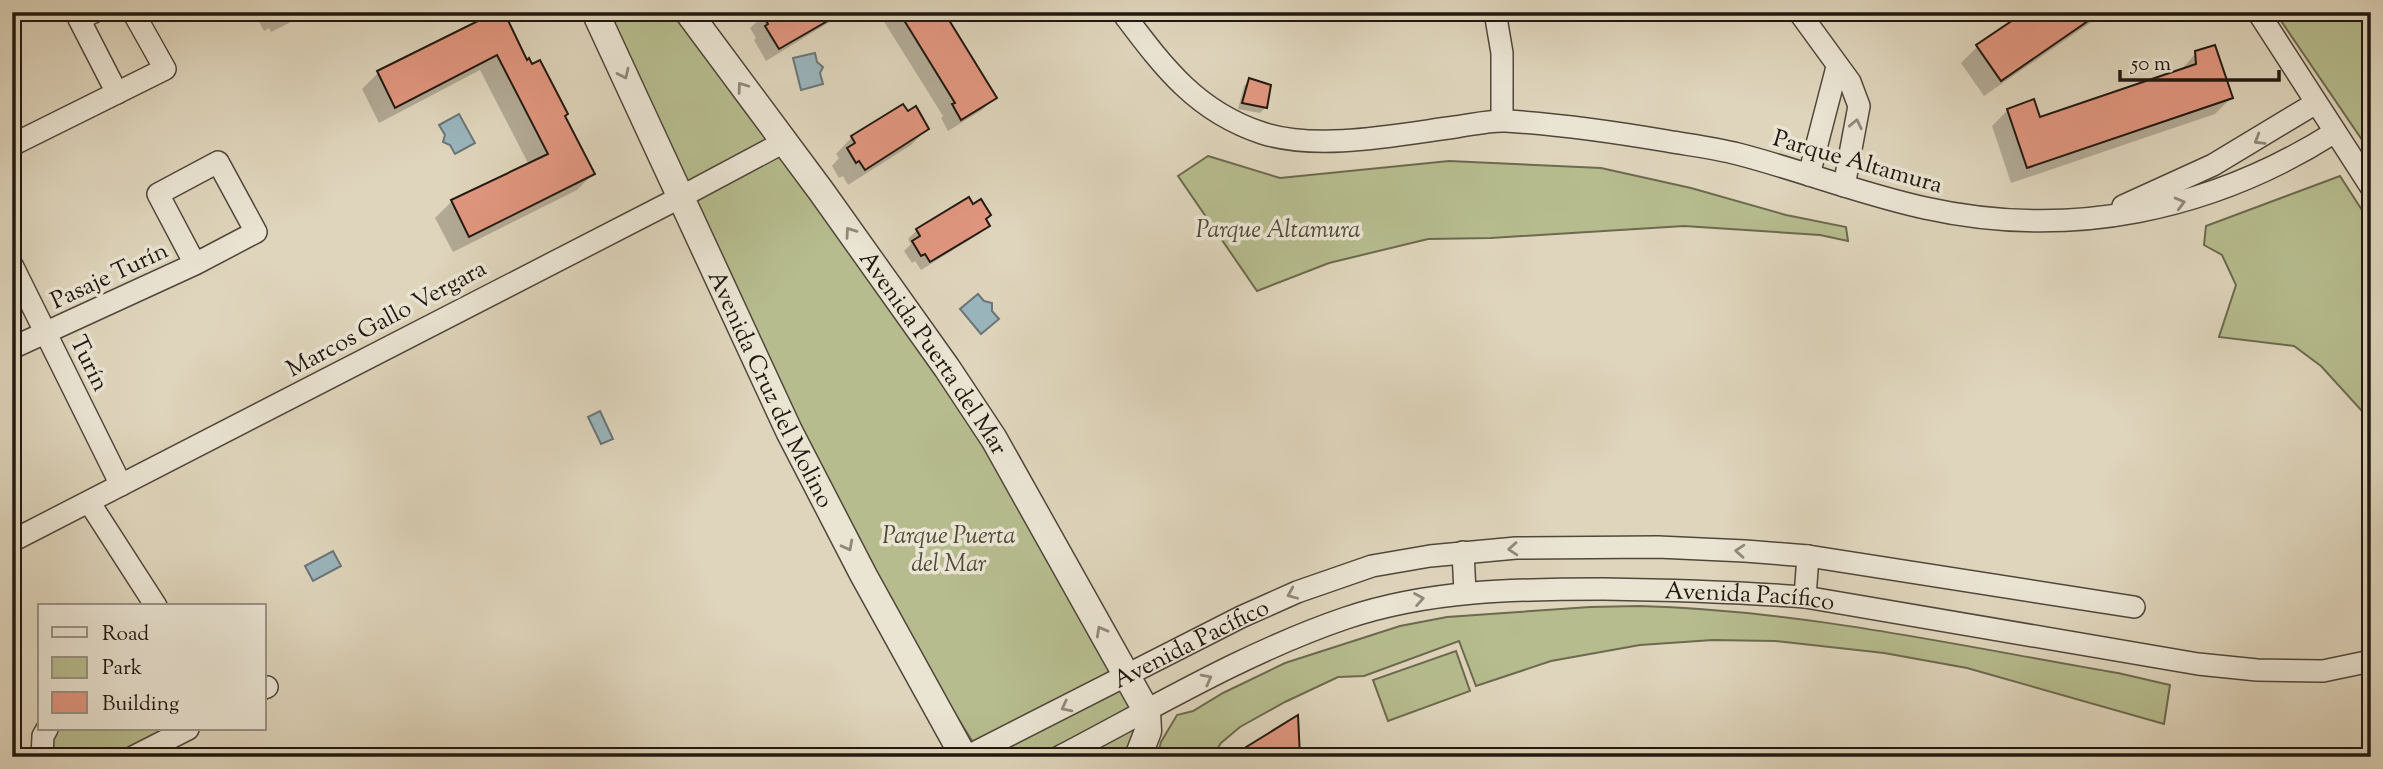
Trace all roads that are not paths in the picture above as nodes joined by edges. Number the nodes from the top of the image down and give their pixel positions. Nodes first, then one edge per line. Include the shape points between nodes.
1 (94, 12) edge
2 (133, 12) edge
3 (595, 12) edge
4 (688, 12) edge
5 (1122, 12) edge
6 (1496, 12) edge
7 (1799, 12) edge
8 (2258, 12) edge
9 (1837, 67) junction
10 (117, 93) junction
11 (2316, 103) junction
12 (1502, 120) junction
13 (2335, 132) junction
14 (784, 142) junction
15 (12, 145) edge
16 (1809, 175) junction
17 (1844, 186) junction
18 (2371, 187) edge
19 (679, 198) junction
20 (2088, 219) junction
21 (194, 264) junction
22 (12, 265) edge
23 (46, 333) junction
24 (12, 348) edge
25 (121, 485) junction
26 (89, 502) junction
27 (12, 541) edge
28 (1463, 552) junction
29 (1808, 556) junction
30 (1465, 593) junction
31 (1805, 597) junction
32 (155, 604) edge
33 (2134, 607) dead end
34 (2371, 661) edge
35 (1127, 676) junction
36 (1147, 712) junction
37 (46, 730) edge
38 (186, 730) edge
39 (42, 757) edge
40 (132, 757) edge
41 (965, 757) edge
42 (1059, 757) edge
43 (1138, 757) edge

1 - 10 street via 79,19
2 - 10 street via 165,69
3 -> 19 street, Avenida Cruz del Molino
14 -> 4 street, Avenida Puerta del Mar
5 - 12 street, Parque Altamura via 1186,89 1222,116 1263,134 1307,143
6 - 12 street via 1502,53
7 - 9 street
8 - 11 street
9 - 16 street
17 -> 9 street via 1859,106 1850,82
10 - 15 street
11 - 13 street
11 -> 20 street, Parque Altamura via 2213,165
12 - 16 street, Parque Altamura via 1605,131 1735,153
13 - 18 street
20 -> 13 street, Parque Altamura via 2155,209 2220,190
14 - 19 street, Marcos Gallo Vergara
35 -> 14 street, Avenida Puerta del Mar via 987,429
16 - 17 street, Parque Altamura
17 - 20 street, Parque Altamura via 1971,216
19 - 25 street, Marcos Gallo Vergara
19 -> 41 street, Avenida Cruz del Molino via 814,481
21 - 21 street, Pasaje Turín via 256,232 218,162 158,194
21 - 23 street, Pasaje Turín
22 - 23 street, Turín
23 - 24 street, Pasaje Turín
23 - 25 street, Turín
25 - 26 street, Marcos Gallo Vergara
26 - 27 street, Marcos Gallo Vergara
26 - 32 street
29 -> 28 street, Avenida Pacífico via 1658,547
28 - 30 street
28 -> 35 street, Avenida Pacífico via 1401,560 1325,581 1241,617
29 - 31 street
29 - 33 street, Avenida Pacífico
30 - 31 street, Avenida Pacífico via 1584,589
36 -> 30 street, Avenida Pacífico via 1311,631 1407,601
31 - 34 street, Avenida Pacífico via 2198,664 2323,671
35 - 36 street, Avenida Puerta del Mar
35 -> 41 street, Avenida Pacífico
36 - 42 street, Avenida Pacífico
36 - 43 street, Avenida Pacífico via 1148,732
37 - 39 street
38 - 40 street

